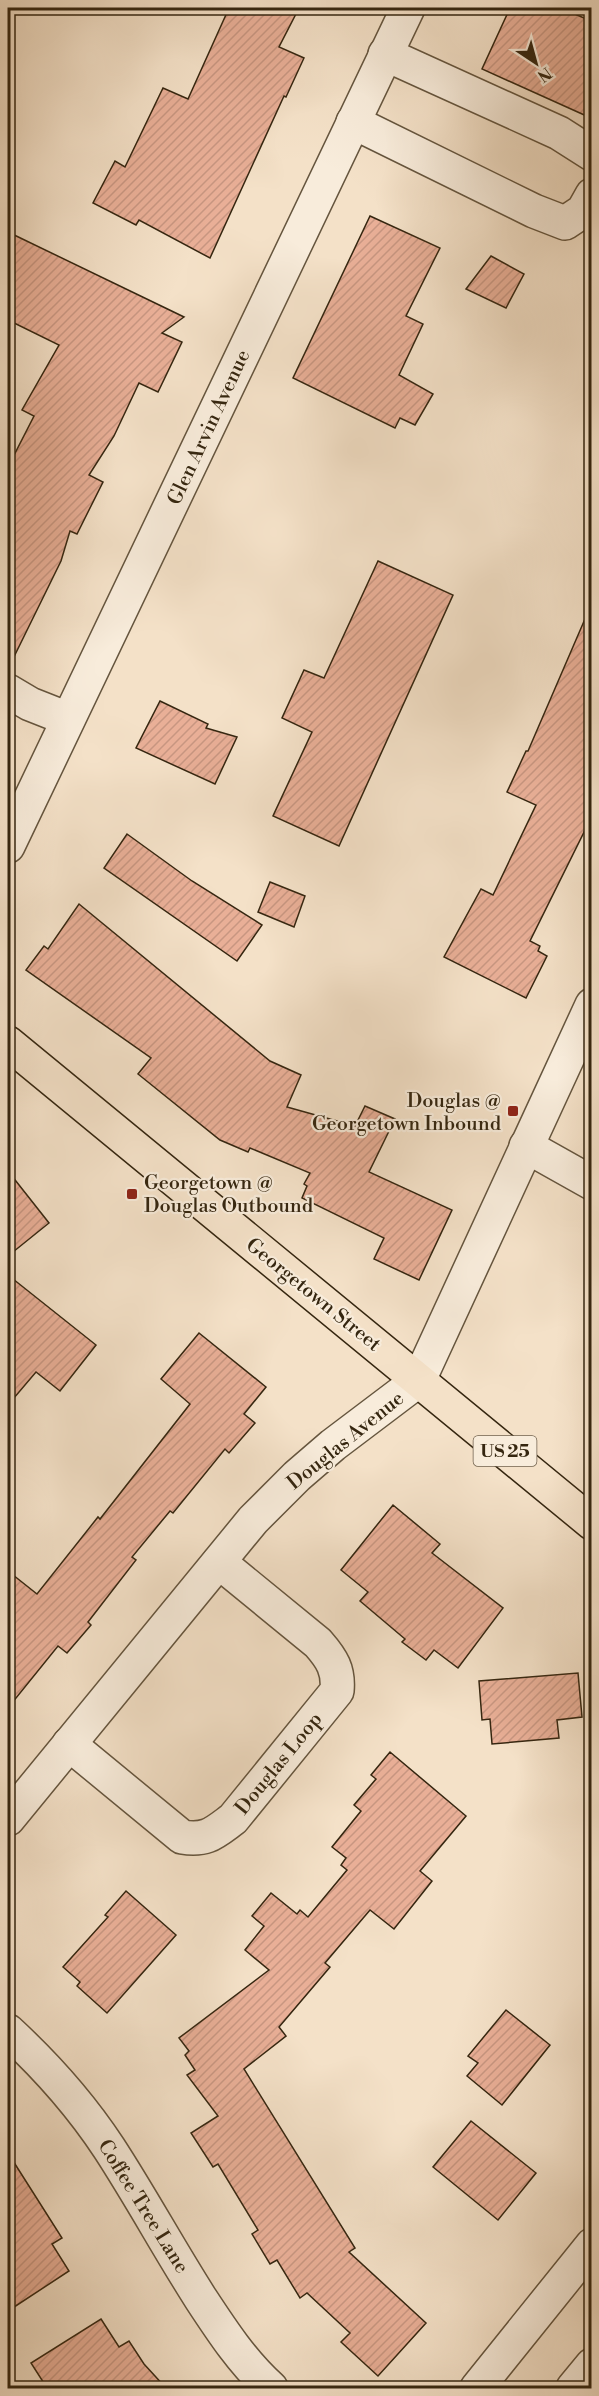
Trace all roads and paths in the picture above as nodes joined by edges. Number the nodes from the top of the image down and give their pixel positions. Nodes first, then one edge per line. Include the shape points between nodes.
1 (408, 8) edge
2 (385, 54) junction
3 (353, 122) junction
4 (591, 154) edge
5 (591, 195) edge
6 (8, 691) edge
7 (68, 719) junction
8 (8, 846) edge
9 (591, 1005) edge
10 (8, 1043) edge
11 (526, 1146) junction
12 (591, 1183) edge
13 (419, 1380) junction
14 (591, 1523) edge
15 (219, 1562) junction
16 (69, 1744) junction
17 (8, 1819) edge
18 (8, 2031) edge
19 (591, 2245) edge
20 (591, 2366) edge
21 (272, 2388) edge
22 (477, 2388) edge
23 (573, 2388) edge

1 - 2 street, Glen Arvin Avenue
2 - 3 street, Glen Arvin Avenue
2 - 4 street via 559,133
3 - 5 street via 565,223 583,210
3 - 7 street, Glen Arvin Avenue
6 - 7 street
7 - 8 street, Glen Arvin Avenue
9 - 11 street, Douglas Avenue
10 - 13 main road, Georgetown Street / US 25
11 - 12 street
11 - 13 street, Douglas Avenue
13 - 14 main road, Georgetown Street / US 25
13 - 15 street, Douglas Avenue via 297,1476 253,1520
15 - 16 street, Douglas Avenue
15 - 16 street, Douglas Loop via 318,1643 338,1676 337,1692 233,1819 213,1834 198,1839 182,1837
16 - 17 street, Douglas Avenue
18 - 21 street, Coffee Tree Lane via 37,2057 77,2104 109,2148 225,2336
19 - 22 street
20 - 23 street

